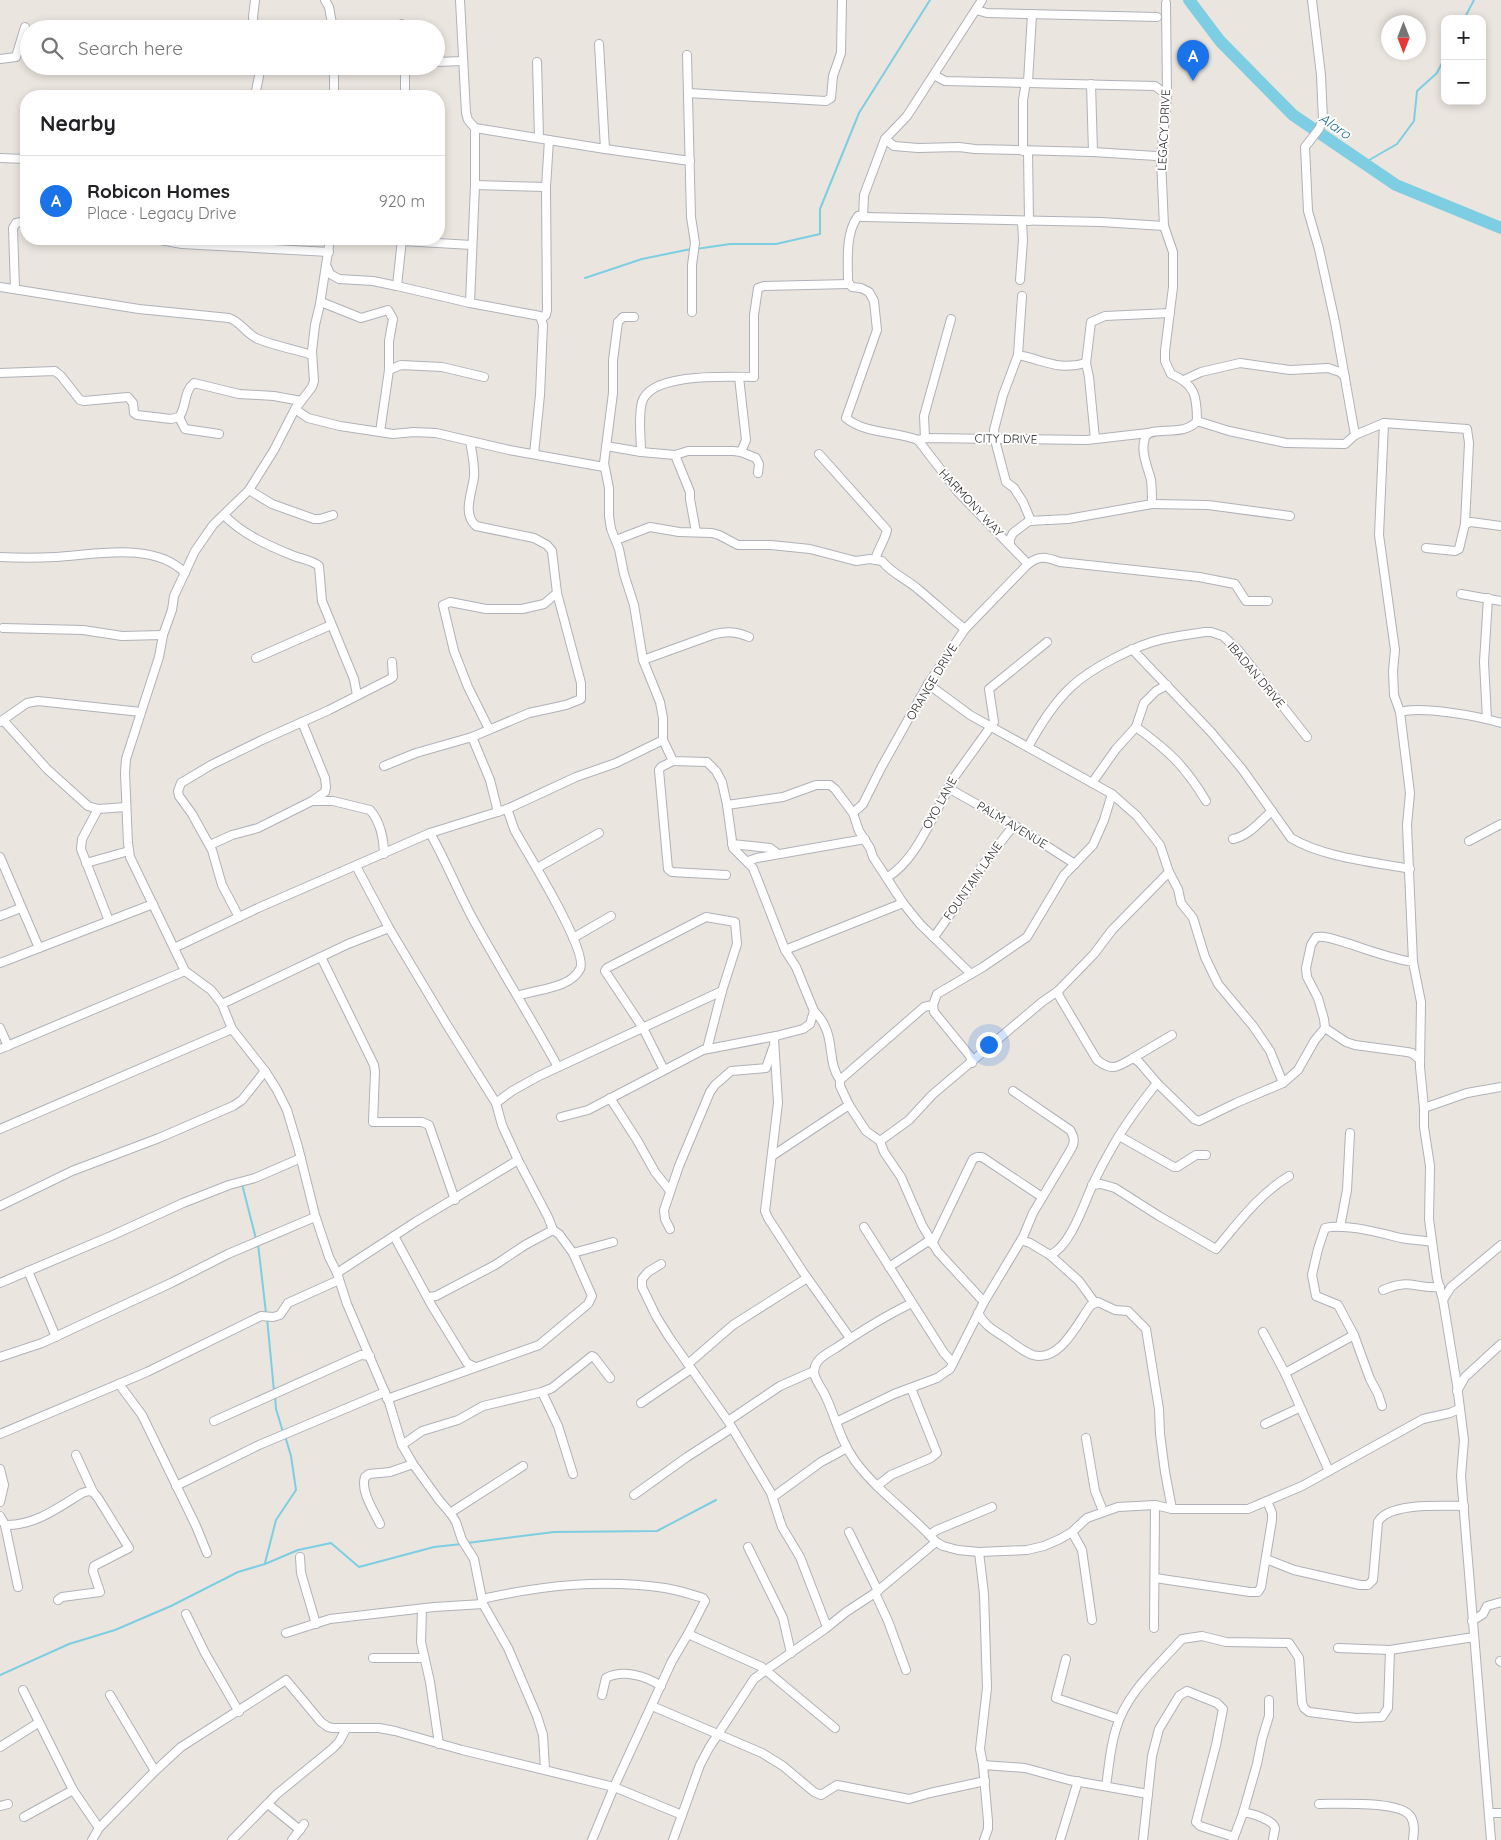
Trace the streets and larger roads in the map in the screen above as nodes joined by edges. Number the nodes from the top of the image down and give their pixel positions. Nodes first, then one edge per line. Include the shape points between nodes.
1 (255, 0) edge
2 (325, 0) edge
3 (460, 0) edge
4 (842, 0) edge
5 (982, 0) edge
6 (1312, 0) edge
7 (1166, 3) dead end
8 (976, 10) junction
9 (1032, 14) junction
10 (1157, 17) dead end
11 (253, 20) edge
12 (331, 20) edge
13 (20, 44) edge
14 (599, 44) dead end
15 (687, 55) dead end
16 (0, 59) edge
17 (463, 61) junction
18 (445, 62) edge
19 (537, 62) dead end
20 (259, 75) edge
21 (334, 75) edge
22 (405, 75) edge
23 (934, 76) junction
24 (1027, 82) junction
25 (1091, 84) junction
26 (256, 90) edge
27 (334, 90) edge
28 (405, 90) edge
29 (688, 93) junction
30 (1167, 95) junction
31 (475, 128) junction
32 (539, 137) junction
33 (885, 138) junction
34 (549, 140) junction
35 (605, 149) junction
36 (1026, 151) junction
37 (1093, 152) junction
38 (0, 158) edge
39 (20, 159) edge
40 (1161, 159) junction
41 (690, 161) junction
42 (475, 185) junction
43 (546, 187) junction
44 (863, 218) junction
45 (1025, 221) junction
46 (20, 222) edge
47 (1164, 226) junction
48 (445, 243) edge
49 (275, 245) edge
50 (330, 245) edge
51 (401, 245) edge
52 (472, 245) junction
53 (329, 252) junction
54 (326, 265) junction
55 (1020, 280) dead end
56 (849, 283) junction
57 (397, 286) junction
58 (0, 287) edge
59 (15, 289) junction
60 (1022, 296) dead end
61 (321, 302) junction
62 (470, 303) junction
63 (692, 312) dead end
64 (1170, 313) junction
65 (634, 317) dead end
66 (542, 318) junction
67 (951, 319) dead end
68 (312, 355) junction
69 (1018, 355) junction
70 (1086, 363) junction
71 (389, 370) junction
72 (0, 373) edge
73 (484, 377) dead end
74 (739, 377) junction
75 (1346, 378) junction
76 (1184, 380) junction
77 (301, 401) junction
78 (295, 409) junction
79 (179, 417) junction
80 (1197, 421) junction
81 (1384, 423) junction
82 (380, 432) junction
83 (1148, 433) junction
84 (219, 434) dead end
85 (1355, 434) junction
86 (921, 439) junction
87 (1095, 439) junction
88 (995, 440) junction
89 (470, 441) junction
90 (606, 446) junction
91 (641, 452) junction
92 (742, 452) junction
93 (534, 454) junction
94 (819, 454) dead end
95 (675, 455) junction
96 (604, 467) junction
97 (758, 474) dead end
98 (248, 490) junction
99 (1152, 504) junction
100 (224, 515) junction
101 (333, 515) dead end
102 (1290, 516) dead end
103 (1031, 521) junction
104 (1466, 524) junction
105 (1501, 526) edge
106 (696, 532) junction
107 (616, 540) junction
108 (1010, 544) junction
109 (1426, 548) dead end
110 (0, 557) edge
111 (875, 560) junction
112 (1028, 564) junction
113 (185, 573) junction
114 (557, 593) junction
115 (1460, 594) dead end
116 (1488, 598) junction
117 (1268, 601) dead end
118 (1501, 601) edge
119 (331, 625) junction
120 (3, 628) dead end
121 (965, 629) junction
122 (163, 635) junction
123 (749, 637) dead end
124 (1047, 642) dead end
125 (1132, 649) junction
126 (256, 658) dead end
127 (643, 660) junction
128 (392, 662) dead end
129 (928, 684) junction
130 (1166, 685) junction
131 (357, 695) junction
132 (141, 712) junction
133 (1400, 712) junction
134 (1487, 719) junction
135 (1, 721) edge
136 (302, 722) junction
137 (1501, 723) edge
138 (991, 726) junction
139 (1136, 726) junction
140 (489, 729) junction
141 (472, 737) junction
142 (1308, 737) dead end
143 (663, 740) junction
144 (1028, 747) junction
145 (673, 762) junction
146 (384, 766) dead end
147 (1092, 783) junction
148 (948, 788) junction
149 (1112, 794) junction
150 (312, 801) junction
151 (1206, 801) dead end
152 (727, 805) junction
153 (126, 807) junction
154 (98, 809) junction
155 (507, 809) junction
156 (1272, 811) junction
157 (498, 812) junction
158 (853, 813) junction
159 (1501, 824) edge
160 (1014, 825) junction
161 (430, 832) junction
162 (599, 833) dead end
163 (865, 838) junction
164 (1234, 839) dead end
165 (384, 841) junction
166 (1469, 841) dead end
167 (732, 844) junction
168 (210, 845) junction
169 (394, 849) junction
170 (129, 851) junction
171 (384, 854) junction
172 (778, 854) junction
173 (0, 857) edge
174 (748, 861) junction
175 (86, 863) junction
176 (1075, 864) junction
177 (356, 866) junction
178 (537, 868) junction
179 (1410, 869) junction
180 (1169, 872) junction
181 (726, 875) dead end
182 (888, 877) junction
183 (903, 902) junction
184 (153, 904) junction
185 (21, 908) junction
186 (0, 916) edge
187 (611, 916) dead end
188 (239, 917) junction
189 (109, 921) junction
190 (389, 928) junction
191 (573, 938) junction
192 (934, 938) junction
193 (39, 948) junction
194 (174, 948) junction
195 (785, 950) junction
196 (320, 957) junction
197 (1413, 962) junction
198 (0, 963) edge
199 (185, 971) junction
200 (971, 974) junction
201 (722, 991) junction
202 (1058, 991) junction
203 (518, 996) junction
204 (222, 1004) junction
205 (933, 1005) junction
206 (814, 1012) junction
207 (0, 1028) edge
208 (643, 1028) junction
209 (1325, 1028) junction
210 (232, 1029) junction
211 (1172, 1035) dead end
212 (776, 1036) junction
213 (774, 1044) junction
214 (8, 1046) junction
215 (0, 1049) edge
216 (707, 1049) junction
217 (1133, 1058) junction
218 (1420, 1060) junction
219 (972, 1063) junction
220 (558, 1067) junction
221 (664, 1070) junction
222 (265, 1071) junction
223 (840, 1080) junction
224 (1157, 1083) junction
225 (1283, 1083) junction
226 (1501, 1087) edge
227 (1013, 1091) dead end
228 (610, 1098) junction
229 (496, 1103) junction
230 (849, 1105) junction
231 (1424, 1108) junction
232 (561, 1117) dead end
233 (0, 1129) edge
234 (1350, 1133) dead end
235 (1119, 1136) junction
236 (880, 1141) junction
237 (1206, 1155) dead end
238 (772, 1156) junction
239 (301, 1158) junction
240 (518, 1160) junction
241 (1289, 1176) dead end
242 (1092, 1185) junction
243 (670, 1191) junction
244 (1042, 1197) junction
245 (455, 1200) junction
246 (0, 1206) edge
247 (315, 1217) junction
248 (864, 1227) dead end
249 (1340, 1227) junction
250 (670, 1229) dead end
251 (553, 1230) junction
252 (394, 1236) junction
253 (1021, 1240) junction
254 (613, 1242) dead end
255 (932, 1242) junction
256 (1432, 1242) junction
257 (1501, 1245) edge
258 (573, 1253) junction
259 (1050, 1255) junction
260 (661, 1264) dead end
261 (889, 1267) junction
262 (28, 1271) junction
263 (338, 1277) junction
264 (807, 1278) junction
265 (0, 1283) edge
266 (1440, 1287) junction
267 (1383, 1290) dead end
268 (432, 1296) junction
269 (1443, 1300) junction
270 (912, 1302) junction
271 (984, 1302) junction
272 (1095, 1303) junction
273 (978, 1313) junction
274 (973, 1322) junction
275 (983, 1323) junction
276 (1263, 1332) dead end
277 (1354, 1335) junction
278 (56, 1337) junction
279 (850, 1338) junction
280 (1501, 1344) edge
281 (366, 1353) junction
282 (0, 1357) edge
283 (953, 1363) junction
284 (470, 1366) junction
285 (689, 1366) junction
286 (1455, 1370) junction
287 (814, 1371) junction
288 (1285, 1373) junction
289 (1465, 1377) junction
290 (610, 1378) dead end
291 (119, 1384) junction
292 (911, 1388) junction
293 (1458, 1391) junction
294 (542, 1392) junction
295 (386, 1396) junction
296 (641, 1403) dead end
297 (1382, 1406) dead end
298 (1299, 1408) junction
299 (1460, 1408) junction
300 (214, 1421) dead end
301 (836, 1422) junction
302 (1265, 1424) dead end
303 (730, 1425) junction
304 (0, 1434) edge
305 (1086, 1438) dead end
306 (402, 1445) junction
307 (847, 1448) junction
308 (76, 1455) dead end
309 (413, 1464) junction
310 (523, 1466) dead end
311 (0, 1469) edge
312 (1329, 1471) junction
313 (573, 1474) dead end
314 (176, 1486) junction
315 (877, 1486) junction
316 (93, 1492) junction
317 (634, 1495) dead end
318 (773, 1497) junction
319 (1267, 1501) junction
320 (0, 1502) edge
321 (1155, 1505) junction
322 (1464, 1506) junction
323 (992, 1508) dead end
324 (1172, 1509) junction
325 (1104, 1511) junction
326 (450, 1513) junction
327 (0, 1516) edge
328 (380, 1524) dead end
329 (6, 1525) junction
330 (849, 1532) dead end
331 (1072, 1532) junction
332 (929, 1535) junction
333 (936, 1542) junction
334 (748, 1547) dead end
335 (979, 1552) junction
336 (207, 1553) dead end
337 (300, 1556) dead end
338 (1266, 1559) junction
339 (1155, 1578) junction
340 (18, 1588) dead end
341 (877, 1592) junction
342 (58, 1600) dead end
343 (483, 1601) junction
344 (1501, 1602) edge
345 (422, 1609) junction
346 (186, 1614) dead end
347 (1092, 1620) dead end
348 (1472, 1620) junction
349 (316, 1624) junction
350 (828, 1627) junction
351 (1154, 1628) dead end
352 (286, 1632) dead end
353 (688, 1634) junction
354 (1474, 1637) junction
355 (1338, 1648) dead end
356 (1390, 1650) junction
357 (791, 1652) junction
358 (374, 1658) dead end
359 (424, 1658) junction
360 (1066, 1660) dead end
361 (766, 1670) junction
362 (906, 1670) dead end
363 (661, 1686) junction
364 (23, 1690) dead end
365 (110, 1695) dead end
366 (602, 1695) dead end
367 (1269, 1700) dead end
368 (652, 1706) junction
369 (239, 1712) junction
370 (1119, 1719) junction
371 (38, 1723) junction
372 (835, 1728) dead end
373 (346, 1729) junction
374 (717, 1734) junction
375 (438, 1744) junction
376 (0, 1747) edge
377 (983, 1764) junction
378 (545, 1769) junction
379 (156, 1771) junction
380 (985, 1781) junction
381 (1078, 1781) junction
382 (1106, 1786) junction
383 (614, 1787) junction
384 (73, 1790) junction
385 (1148, 1794) junction
386 (268, 1804) junction
387 (1319, 1804) dead end
388 (1243, 1813) junction
389 (1489, 1813) junction
390 (1501, 1813) edge
391 (682, 1815) junction
392 (24, 1817) dead end
393 (99, 1828) junction
394 (1233, 1838) edge
395 (92, 1840) edge
396 (232, 1840) edge
397 (292, 1840) edge
398 (592, 1840) edge
399 (673, 1840) edge
400 (984, 1840) edge
401 (1060, 1840) edge
402 (1143, 1840) edge
403 (1273, 1840) edge
404 (1413, 1840) edge
405 (1491, 1840) edge

1 - 11 street
2 - 12 street
3 - 17 street
4 - 29 street via 841,53 833,76 831,98 826,101
5 - 8 street
6 - 75 street via 1321,74 1322,120 1304,147 1308,211
7 - 30 street, LEGACY DRIVE
8 - 9 street
8 - 23 street
9 - 10 street
9 - 24 street
13 - 16 street via 16,57
14 - 35 street
15 - 29 street
17 - 18 street
17 - 31 street via 466,113
19 - 32 street
20 - 26 street
21 - 27 street
22 - 28 street
23 - 24 street via 945,81
23 - 33 street via 907,116
24 - 25 street
24 - 36 street via 1024,100
25 - 30 street via 1155,86
25 - 37 street
29 - 41 street
30 - 40 street, LEGACY DRIVE
31 - 32 street
31 - 42 street
32 - 34 street
33 - 36 street via 894,146
33 - 44 street via 864,195
34 - 35 street
34 - 43 street
35 - 41 street
36 - 37 street
36 - 45 street
37 - 40 street
38 - 39 street
40 - 47 street, LEGACY DRIVE
41 - 63 street via 695,243
42 - 43 street
42 - 52 street
43 - 66 street via 547,310
44 - 45 street
44 - 56 street via 858,216 849,236
45 - 47 street
45 - 55 street
46 - 59 street via 13,228
47 - 64 street, LEGACY DRIVE via 1173,252
48 - 52 street
49 - 53 street
50 - 53 street
51 - 57 street
52 - 62 street
53 - 54 street
54 - 57 street via 330,274 339,279
54 - 61 street
56 - 74 street via 758,288 754,315 754,377
56 - 86 street, CITY DRIVE via 869,292 874,301 877,330 846,418 862,427
57 - 62 street
58 - 59 street
59 - 68 street via 139,309 229,318 258,339
60 - 69 street
61 - 68 street
61 - 71 street via 361,318 388,310 393,318 388,341
62 - 66 street via 537,314
64 - 70 street via 1105,316 1090,322
64 - 76 street, LEGACY DRIVE via 1165,361 1171,374
65 - 90 street via 618,322
66 - 93 street via 540,395
67 - 86 street via 924,416
68 - 77 street via 314,381
69 - 70 street via 1050,365
69 - 88 street via 1003,395 994,430
70 - 87 street
71 - 73 street via 401,365 442,367
71 - 82 street
72 - 79 street via 55,371 80,400 128,396 137,415
74 - 91 street via 681,378 648,391 642,402
74 - 92 street via 746,440
75 - 76 street via 1328,368 1290,370 1240,363 1201,372
75 - 85 street
76 - 80 street, LEGACY DRIVE via 1194,393
77 - 78 street
77 - 79 street via 238,394 194,383 184,398
78 - 82 street via 323,423
78 - 98 street
79 - 84 street via 185,429
80 - 83 street, CITY DRIVE via 1183,430
80 - 85 street via 1286,443 1345,444
81 - 85 street
81 - 104 street via 1467,429
81 - 133 street via 1379,535 1394,650 1394,695
82 - 89 street via 426,432
83 - 87 street, CITY DRIVE
83 - 99 street via 1144,445
86 - 88 street, CITY DRIVE
86 - 108 street, HARMONY WAY via 941,472
87 - 88 street, CITY DRIVE
88 - 103 street via 1006,482 1023,502
89 - 93 street
89 - 114 street via 474,476 469,512 472,523 502,533 534,538 547,545 554,556
90 - 91 street
90 - 96 street
91 - 95 street
92 - 95 street via 688,451
92 - 97 street via 756,458
93 - 96 street
94 - 111 street via 887,530
95 - 106 street via 690,492
96 - 107 street via 611,529
98 - 100 street
98 - 101 street via 272,504 314,519
99 - 102 street via 1208,505
99 - 103 street via 1068,519
100 - 113 street via 195,551
100 - 119 street via 245,532 319,566 321,596
103 - 108 street via 1013,534
104 - 105 street
104 - 109 street via 1458,550
106 - 107 street via 650,527
106 - 111 street via 720,535 738,545 810,549 856,561
107 - 127 street via 634,605
108 - 112 street, HARMONY WAY
110 - 113 street via 101,553 151,555 170,560
111 - 121 street via 882,561
112 - 117 street via 1043,557 1082,565 1199,577 1235,584 1246,601
112 - 121 street, ORANGE DRIVE
113 - 122 street via 174,596
114 - 140 street via 581,683 580,699
114 - 140 street via 544,604 522,609 486,609 450,602 443,605 454,652
115 - 116 street
116 - 118 street
116 - 134 street via 1484,662
119 - 126 street
119 - 131 street via 349,665
120 - 122 street via 83,630 122,636
121 - 129 street, ORANGE DRIVE
122 - 132 street
123 - 127 street via 727,631
124 - 138 street via 989,690 994,719
125 - 130 street
125 - 142 street, IBADAN DRIVE via 1161,639 1205,632 1222,636 1239,651
125 - 144 street, IBADAN DRIVE via 1072,686 1057,702
127 - 143 street via 660,702
128 - 131 street via 393,677
129 - 138 street
129 - 158 street, ORANGE DRIVE via 863,804
130 - 139 street via 1144,703
130 - 156 street via 1211,732
131 - 136 street
132 - 135 street via 38,701 26,703
132 - 153 street via 126,759
133 - 134 street via 1419,709
133 - 179 street via 1410,793 1407,825
134 - 137 street
135 - 154 street via 47,769 86,804
136 - 150 street via 326,786 324,794
136 - 168 street via 211,765 181,783 178,792
138 - 144 street
138 - 148 street, OYO LANE
139 - 147 street
139 - 151 street via 1191,775
140 - 141 street
141 - 146 street via 416,752
141 - 157 street via 490,780
143 - 145 street
143 - 155 street
144 - 147 street
145 - 152 street via 712,764 722,782
145 - 181 street via 660,770 668,869 672,872
147 - 149 street
148 - 160 street, PALM AVENUE
148 - 182 street, OYO LANE via 912,854
149 - 176 street via 1096,840
149 - 180 street via 1154,836
150 - 165 street via 333,801 370,810
150 - 168 street via 258,828
152 - 158 street via 783,797 823,785 835,789
152 - 167 street
153 - 154 street
153 - 170 street
154 - 175 street via 81,843
155 - 157 street
155 - 178 street via 514,829
156 - 164 street via 1244,836
156 - 179 street via 1291,838 1298,842 1326,852
157 - 161 street
158 - 163 street
159 - 166 street
160 - 176 street, PALM AVENUE
160 - 192 street, FOUNTAIN LANE
161 - 169 street
161 - 203 street via 473,919
162 - 178 street
163 - 172 street
163 - 182 street via 873,857
165 - 169 street
165 - 171 street
167 - 172 street via 770,848
167 - 174 street
168 - 188 street via 222,885
169 - 171 street
170 - 175 street
170 - 184 street
171 - 177 street
172 - 174 street
173 - 185 street
174 - 195 street
175 - 189 street
176 - 200 street via 1064,875 1026,937
177 - 188 street
177 - 190 street
178 - 191 street
179 - 197 street
180 - 202 street
180 - 225 street via 1181,902 1193,918 1205,957 1218,984 1254,1026 1270,1051
182 - 183 street
183 - 192 street
183 - 195 street
184 - 189 street
184 - 194 street
185 - 186 street
185 - 193 street
187 - 191 street
188 - 194 street
189 - 193 street
190 - 196 street
190 - 229 street
191 - 203 street via 582,963 573,978 542,991
192 - 200 street
193 - 198 street
194 - 199 street
195 - 206 street via 796,967
196 - 204 street
196 - 245 street via 374,1065 373,1122 422,1122 429,1125
197 - 209 street via 1338,940 1316,937 1306,968
197 - 218 street via 1421,1002
199 - 204 street via 211,990
199 - 214 street
200 - 205 street via 937,994
201 - 208 street
201 - 208 street via 737,944 735,922 706,917 605,971
201 - 216 street
202 - 217 street via 1098,1060 1111,1068 1120,1067
202 - 219 street
203 - 220 street
204 - 210 street
205 - 219 street via 936,1017 970,1056
205 - 223 street via 924,1007
206 - 212 street via 810,1024 803,1029
206 - 223 street via 828,1030
207 - 214 street
208 - 220 street
208 - 221 street
209 - 218 street via 1346,1042 1407,1052
209 - 225 street via 1298,1070
210 - 222 street
210 - 233 street
211 - 217 street
212 - 213 street
212 - 216 street
213 - 238 street via 778,1103
213 - 243 street via 766,1068 731,1071 715,1086 706,1099
214 - 215 street
216 - 221 street
217 - 224 street
218 - 231 street
219 - 236 street via 932,1095 909,1120
220 - 229 street
221 - 228 street
222 - 239 street via 287,1110
222 - 246 street via 242,1100 233,1106 72,1171
223 - 230 street
224 - 225 street via 1194,1120 1199,1121
224 - 235 street
226 - 231 street via 1467,1093
227 - 244 street via 1073,1134 1073,1146
228 - 232 street via 588,1110
228 - 243 street
229 - 240 street
230 - 236 street via 866,1131
230 - 238 street
231 - 256 street via 1430,1166
234 - 249 street via 1347,1190
235 - 237 street via 1174,1167 1196,1155
235 - 242 street
236 - 255 street
238 - 264 street via 765,1211
239 - 247 street
239 - 262 street via 183,1203
240 - 245 street
240 - 251 street
241 - 242 street via 1264,1193 1216,1249 1115,1188
242 - 259 street via 1064,1244
243 - 250 street via 664,1210
244 - 253 street
244 - 255 street via 982,1157 977,1157 973,1159
245 - 252 street
247 - 263 street
247 - 278 street via 228,1254
248 - 261 street
249 - 256 street
249 - 277 street via 1325,1228 1312,1275 1316,1296 1338,1305
251 - 258 street
251 - 268 street via 495,1265
252 - 263 street
252 - 268 street
253 - 259 street
253 - 271 street
254 - 258 street
255 - 261 street
255 - 271 street
256 - 266 street
257 - 269 street via 1451,1287
258 - 284 street via 592,1296 588,1304 539,1345
259 - 272 street via 1079,1281
260 - 285 street via 643,1276 642,1287 656,1316
261 - 270 street
262 - 265 street
262 - 278 street
263 - 281 street
263 - 291 street via 288,1303 280,1315 261,1316
264 - 279 street
264 - 285 street via 733,1325
266 - 267 street via 1404,1283
266 - 269 street
268 - 284 street via 432,1306
269 - 286 street
270 - 279 street
270 - 283 street
271 - 273 street
272 - 275 street via 1062,1346 1047,1355 1033,1355 1020,1349
272 - 324 street via 1128,1311 1146,1329
273 - 274 street
273 - 275 street
274 - 275 street
274 - 283 street
276 - 288 street
277 - 288 street
277 - 297 street
278 - 282 street
279 - 287 street via 818,1361
280 - 289 street
281 - 295 street
281 - 300 street
283 - 292 street via 945,1373
284 - 295 street
285 - 296 street
285 - 303 street
286 - 289 street
286 - 293 street
287 - 301 street
287 - 303 street via 780,1386
288 - 298 street
289 - 293 street
290 - 294 street via 592,1356 561,1382
291 - 304 street
291 - 314 street via 142,1415
292 - 301 street
292 - 315 street via 936,1453 891,1475
293 - 299 street
294 - 306 street via 483,1406 458,1420 422,1431
294 - 313 street via 558,1426
295 - 306 street
295 - 314 street via 259,1446
298 - 302 street
298 - 312 street
299 - 312 street via 1423,1419
299 - 322 street via 1464,1440 1461,1476
301 - 307 street
303 - 317 street
303 - 318 street
305 - 325 street via 1095,1491
306 - 309 street
307 - 315 street
307 - 318 street via 821,1462
308 - 316 street
309 - 326 street
309 - 328 street via 365,1477 366,1492
310 - 326 street
311 - 320 street via 4,1485
312 - 319 street
314 - 336 street
315 - 332 street
316 - 329 street via 82,1493 46,1515 20,1526
316 - 342 street via 129,1548 94,1566 100,1592
318 - 350 street via 782,1527 800,1557
319 - 324 street via 1248,1509
319 - 338 street via 1272,1520
321 - 324 street
321 - 325 street
321 - 339 street
322 - 338 street via 1416,1507 1381,1516 1373,1580 1368,1584 1294,1570
322 - 348 street
323 - 332 street
325 - 331 street via 1087,1518
326 - 343 street via 474,1559
327 - 329 street
329 - 340 street
330 - 341 street
331 - 335 street via 1044,1546 1027,1550
331 - 347 street via 1082,1550
332 - 333 street
333 - 335 street via 958,1550
333 - 341 street
334 - 357 street via 783,1618
335 - 377 street via 984,1594 987,1688 980,1749
337 - 349 street via 301,1573
338 - 339 street via 1258,1592
339 - 351 street
341 - 350 street
341 - 362 street
343 - 345 street
343 - 353 street via 516,1591 560,1584 667,1588 705,1601
343 - 378 street via 508,1648 537,1716 543,1736
344 - 348 street via 1487,1606 1483,1614
345 - 349 street via 330,1619
345 - 359 street
346 - 369 street
348 - 354 street
349 - 352 street
350 - 357 street
353 - 361 street
353 - 363 street
354 - 356 street
354 - 389 street
355 - 356 street
356 - 370 street via 1388,1708 1382,1717 1356,1718 1306,1710 1302,1703 1299,1658 1289,1643 1238,1643 1202,1636 1182,1639 1131,1697
357 - 361 street
358 - 359 street
359 - 375 street
360 - 370 street via 1056,1698
361 - 372 street
361 - 374 street via 754,1679
363 - 366 street via 647,1677 618,1675 606,1678
363 - 368 street
364 - 371 street
365 - 379 street
367 - 388 street via 1269,1716
368 - 374 street
368 - 383 street
369 - 373 street via 288,1680 322,1722 328,1727
369 - 379 street via 182,1747
370 - 382 street
371 - 376 street
371 - 384 street
373 - 375 street via 378,1728
373 - 386 street via 332,1749
374 - 380 street via 762,1753 820,1796 837,1785 909,1799
374 - 391 street via 700,1765
375 - 378 street
377 - 380 street
377 - 381 street via 1026,1768
378 - 383 street
379 - 393 street
380 - 400 street via 988,1829
381 - 382 street
381 - 401 street
382 - 385 street
383 - 391 street
383 - 398 street
384 - 392 street
384 - 393 street
385 - 394 street via 1152,1756 1160,1729 1180,1696 1186,1691 1217,1704 1223,1712 1196,1822
385 - 402 street
386 - 396 street
386 - 397 street via 302,1827
387 - 404 street via 1372,1804 1403,1810 1410,1815
388 - 394 street
388 - 403 street via 1253,1813 1272,1824 1275,1828
389 - 390 street
389 - 405 street
391 - 399 street
393 - 395 street

